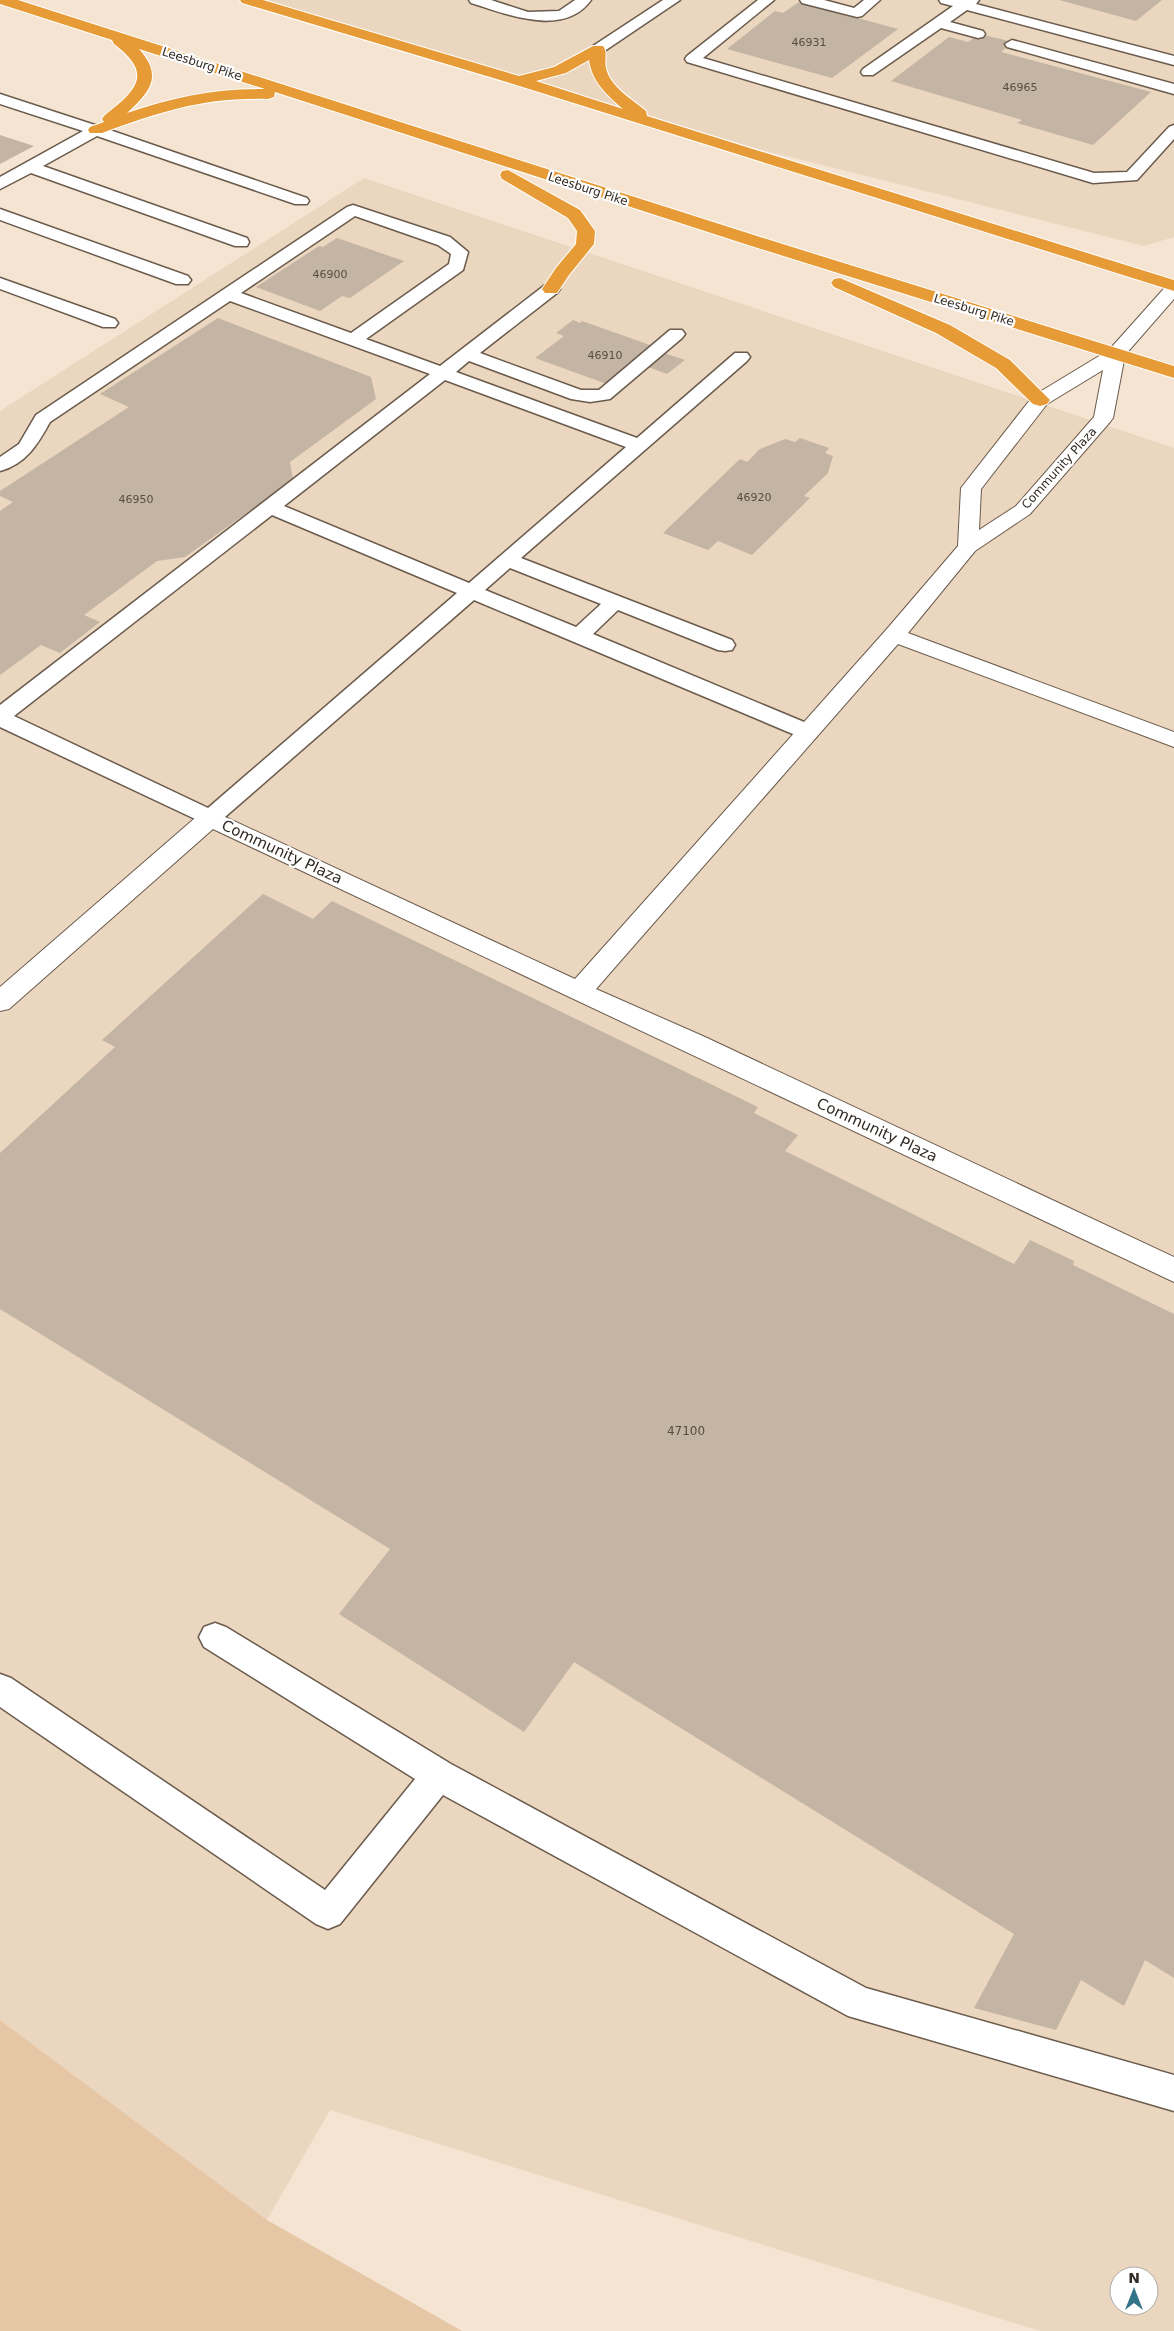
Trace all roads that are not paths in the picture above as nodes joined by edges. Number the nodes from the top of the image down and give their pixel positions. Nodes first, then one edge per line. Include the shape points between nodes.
1 (3, 0) edge
2 (247, 0) edge
3 (476, 0) edge
4 (584, 0) edge
5 (674, 0) edge
6 (767, 0) edge
7 (807, 0) edge
8 (873, 0) edge
9 (946, 0) edge
10 (968, 2) edge
11 (937, 23) junction
12 (109, 34) junction
13 (978, 34) dead end
14 (1012, 44) dead end
15 (598, 49) junction
16 (1172, 58) edge
17 (868, 72) dead end
18 (519, 82) junction
19 (1174, 89) edge
20 (303, 97) junction
21 (0, 99) edge
22 (650, 122) junction
23 (96, 130) junction
24 (1174, 130) edge
25 (461, 148) junction
26 (29, 167) junction
27 (0, 184) edge
28 (301, 201) dead end
29 (0, 214) edge
30 (751, 240) junction
31 (241, 242) dead end
32 (182, 280) dead end
33 (0, 283) edge
34 (1174, 287) edge
35 (551, 289) joint
36 (228, 294) junction
37 (109, 323) dead end
38 (676, 334) dead end
39 (353, 340) junction
40 (467, 354) junction
41 (1116, 354) junction
42 (740, 357) dead end
43 (1174, 372) edge
44 (443, 373) junction
45 (1040, 400) junction
46 (639, 445) junction
47 (0, 465) edge
48 (270, 507) junction
49 (968, 547) junction
50 (508, 560) junction
51 (471, 592) junction
52 (615, 602) junction
53 (894, 635) junction
54 (578, 636) junction
55 (725, 645) dead end
56 (0, 717) edge
57 (808, 732) junction
58 (1174, 740) edge
59 (210, 818) junction
60 (579, 992) junction
61 (0, 1002) edge
62 (1174, 1270) edge
63 (215, 1637) dead end
64 (0, 1689) edge
65 (439, 1775) junction
66 (1174, 2094) edge

1 - 12 highway, Leesburg Pike
2 - 18 highway
3 - 4 lane via 527,16 562,15
5 - 15 lane
6 - 24 lane via 692,59 1093,178 1131,177
7 - 8 lane via 857,13
9 - 10 lane
10 - 11 lane
10 - 16 lane
11 - 13 lane
11 - 17 lane
12 - 20 highway, Leesburg Pike
12 - 23 highway via 138,55 146,74 139,92
14 - 19 lane
15 - 18 highway via 560,70
15 - 22 highway via 596,65 602,81
18 - 22 highway
20 - 23 highway via 259,93 195,97
20 - 25 highway, Leesburg Pike
21 - 23 lane
22 - 34 highway
23 - 26 lane
23 - 28 lane
25 - 30 highway, Leesburg Pike
25 - 35 highway via 559,205 583,223 586,231 583,248 564,268
26 - 27 lane
26 - 31 lane
29 - 32 lane
30 - 41 highway, Leesburg Pike
30 - 45 highway via 943,329 1003,364
33 - 37 lane
34 - 41 street
35 - 40 lane
36 - 39 lane
36 - 39 lane via 353,210 444,241 460,252 457,266
36 - 47 lane via 43,419 26,448
38 - 40 lane via 604,395 590,397
39 - 44 lane
40 - 44 lane
41 - 43 highway, Leesburg Pike
41 - 45 street
41 - 49 street, Community Plaza via 1104,418 1023,510
42 - 46 lane
44 - 46 lane
44 - 48 lane
45 - 49 street via 971,488
46 - 50 lane
48 - 51 lane
48 - 56 lane
49 - 53 street, Community Plaza
50 - 51 lane
50 - 52 lane
51 - 54 lane
51 - 59 lane
52 - 54 lane
52 - 55 lane
53 - 57 street, Community Plaza
53 - 58 street
54 - 57 lane
56 - 59 lane
57 - 60 street, Community Plaza
59 - 60 street, Community Plaza
59 - 61 street, Community Plaza
60 - 62 street, Community Plaza
63 - 65 lane
64 - 65 lane via 328,1912
65 - 66 lane via 860,2004

